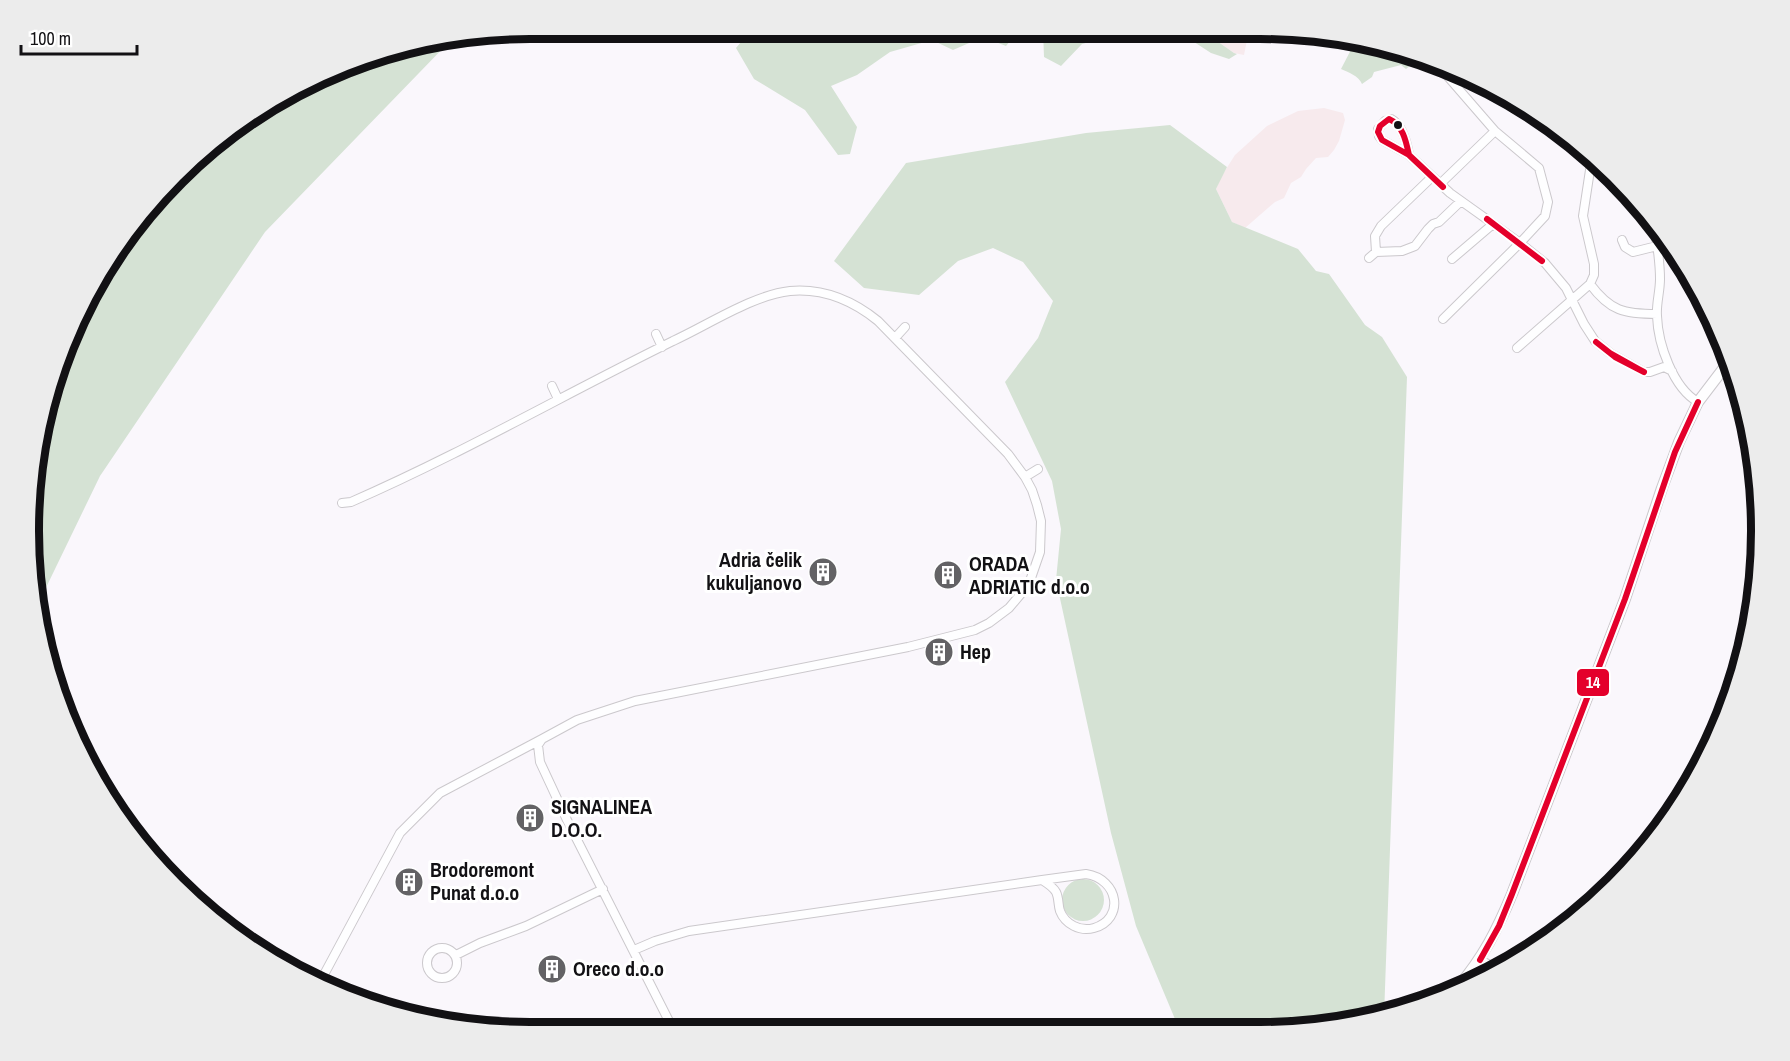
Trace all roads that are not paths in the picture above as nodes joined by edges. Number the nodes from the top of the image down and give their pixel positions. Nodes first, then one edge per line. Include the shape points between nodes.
1 (1447, 76) edge
2 (1495, 131) junction
3 (1409, 155) dead end
4 (1590, 167) edge
5 (1432, 177) junction
6 (1440, 184) junction
7 (1461, 201) junction
8 (1493, 224) junction
9 (1622, 240) dead end
10 (1656, 241) edge
11 (1520, 243) junction
12 (1657, 246) junction
13 (1452, 258) dead end
14 (1590, 284) junction
15 (1572, 299) junction
16 (1657, 314) junction
17 (1443, 319) dead end
18 (904, 327) dead end
19 (656, 334) dead end
20 (895, 338) junction
21 (662, 347) junction
22 (1518, 348) dead end
23 (1723, 369) edge
24 (1672, 371) junction
25 (552, 386) dead end
26 (558, 399) junction
27 (1698, 402) junction
28 (1038, 469) dead end
29 (1025, 477) junction
30 (342, 503) dead end
31 (542, 739) junction
32 (1042, 880) junction
33 (603, 889) junction
34 (634, 950) junction
35 (456, 955) dead end
36 (1480, 960) junction
37 (1489, 965) edge
38 (323, 976) edge
39 (1467, 976) edge
40 (670, 1022) edge

1 - 2 street
2 - 6 street
2 - 11 street via 1539,168 1548,202 1545,216
3 - 5 street
4 - 14 street via 1583,216 1594,264
5 - 6 street
5 - 7 street via 1381,226 1372,255 1414,246
6 - 7 street
7 - 8 street
8 - 11 street
8 - 13 street
9 - 12 street via 1633,252
10 - 12 street
11 - 15 street via 1550,268
11 - 17 street
12 - 16 street
14 - 15 street
14 - 16 street via 1607,303 1623,311
15 - 22 street
15 - 24 street via 1600,347 1644,372 1664,368
16 - 24 street
18 - 20 street
19 - 21 street
20 - 21 street via 855,304 803,290 758,300
20 - 29 street via 1008,454
21 - 26 street
23 - 27 main road
24 - 27 street via 1686,393
25 - 26 street
26 - 30 street via 401,480
27 - 36 main road via 1675,452 1625,599 1510,900
28 - 29 street
29 - 31 street via 1041,521 1040,552 1025,589 989,623 908,647 635,701 577,720
31 - 33 street via 538,745 540,762
31 - 38 street via 440,793 400,832
32 - 32 street via 1057,893 1061,913 1073,926 1091,929 1109,920 1113,894 1103,879 1086,874
32 - 34 street via 689,932
33 - 34 street
33 - 35 street
34 - 40 street
36 - 37 street
36 - 39 main road

